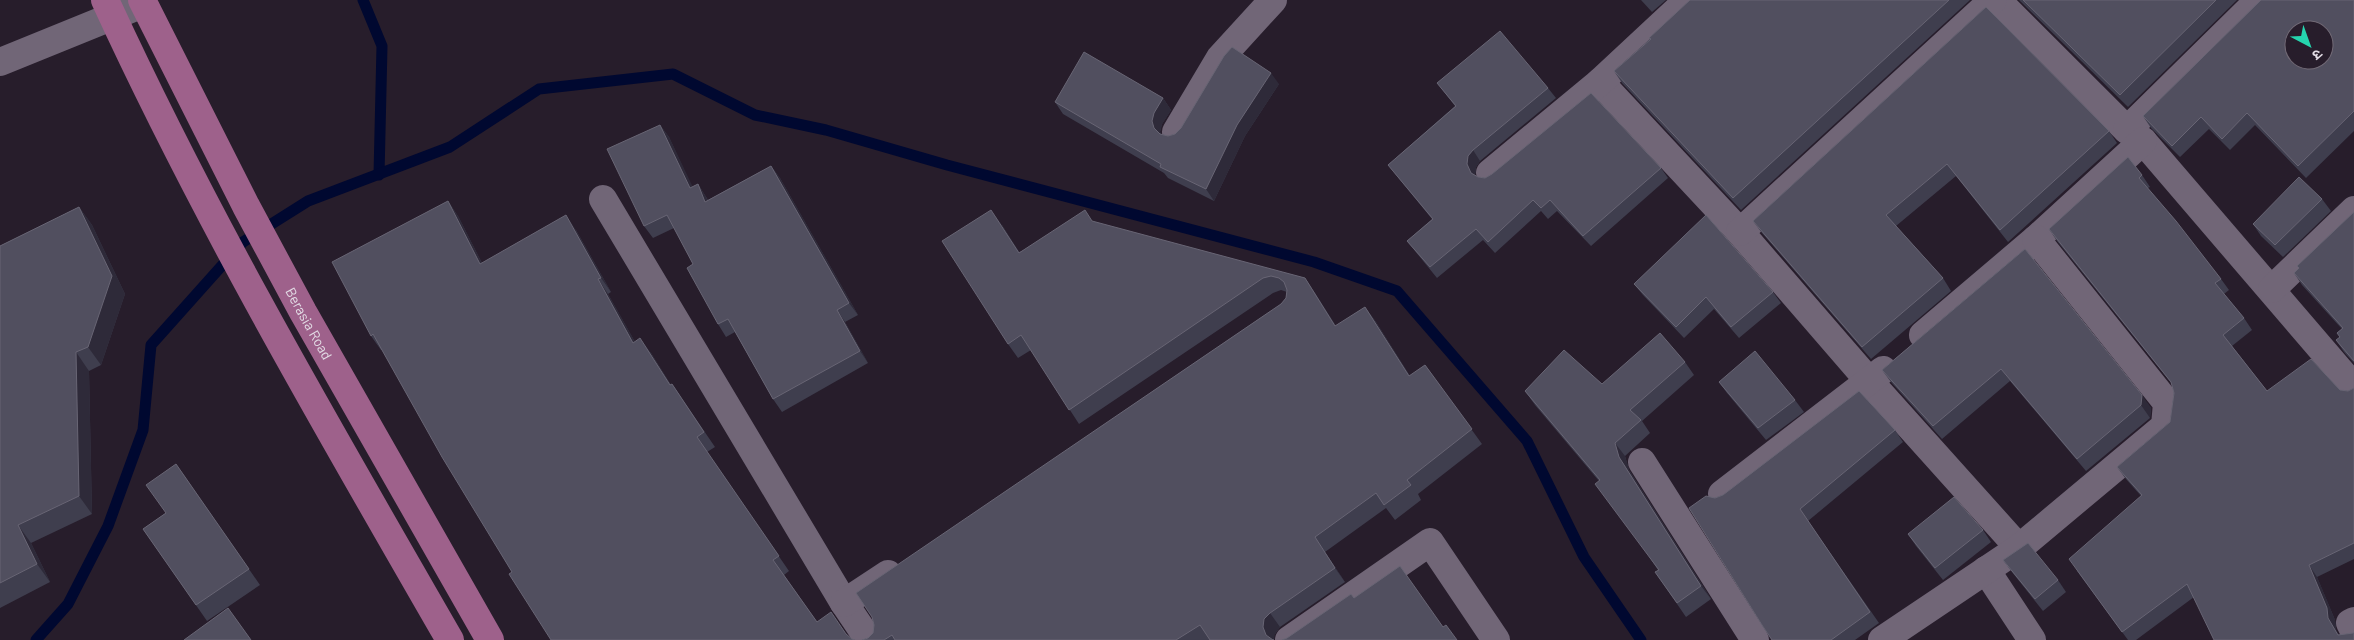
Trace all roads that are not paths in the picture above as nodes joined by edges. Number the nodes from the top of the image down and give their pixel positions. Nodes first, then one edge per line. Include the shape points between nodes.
1 (1273, 0) edge
2 (1688, 0) edge
3 (1993, 0) edge
4 (1997, 0) edge
5 (2259, 0) edge
6 (142, 2) edge
7 (109, 9) edge
8 (0, 62) edge
9 (1600, 82) junction
10 (1176, 132) edge
11 (2135, 136) junction
12 (1490, 174) edge
13 (602, 199) dead end
14 (2354, 210) edge
15 (1740, 232) junction
16 (2036, 239) junction
17 (2272, 290) junction
18 (1869, 381) junction
19 (2354, 387) edge
20 (1642, 462) dead end
21 (1722, 494) edge
22 (2019, 548) junction
23 (910, 558) edge
24 (1986, 570) junction
25 (844, 603) junction
26 (2354, 621) edge
27 (2354, 631) edge
28 (1891, 638) edge
29 (450, 640) edge
30 (490, 640) edge
31 (869, 640) edge
32 (1289, 640) edge
33 (1496, 640) edge
34 (1756, 640) edge
35 (2032, 640) edge

1 - 10 street via 1220,58
2 - 9 street
3 - 15 street
4 - 11 street
5 - 11 street
6 - 7 street
6 - 30 main road, Berasia Road via 246,206
7 - 8 street
7 - 29 main road via 212,219
9 - 12 street
9 - 15 street
11 - 16 street
11 - 17 street
13 - 25 street
14 - 17 street
15 - 18 street
16 - 18 street
16 - 22 street via 2167,403 2165,426
17 - 19 street
18 - 21 street
18 - 22 street
20 - 34 street
22 - 24 street
23 - 25 street
24 - 28 street
24 - 35 street
25 - 31 street
26 - 27 street via 2350,623
32 - 33 street via 1430,542

